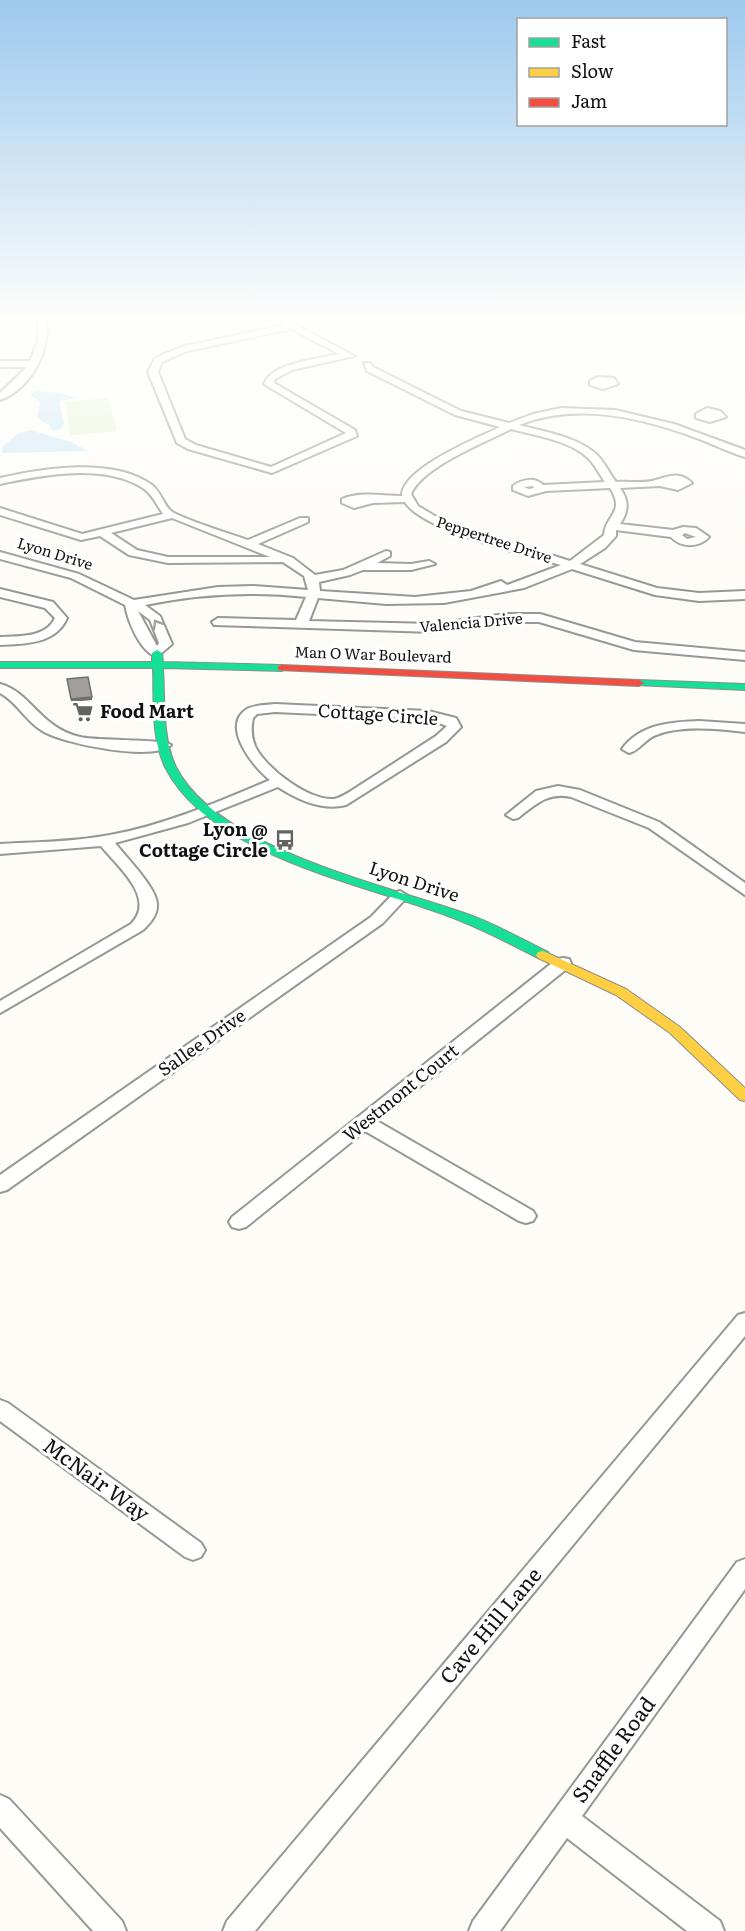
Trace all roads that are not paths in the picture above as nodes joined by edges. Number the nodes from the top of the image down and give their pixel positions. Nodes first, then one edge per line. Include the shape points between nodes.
1 (168, 409) edge
2 (312, 409) edge
3 (451, 409) edge
4 (597, 411) joint
5 (703, 418) dead end
6 (513, 426) junction
7 (676, 429) junction
8 (745, 454) edge
9 (0, 481) edge
10 (662, 483) dead end
11 (542, 488) dead end
12 (614, 488) junction
13 (406, 499) junction
14 (368, 500) dead end
15 (0, 511) edge
16 (169, 515) junction
17 (304, 520) dead end
18 (613, 525) junction
19 (103, 533) junction
20 (675, 534) dead end
21 (249, 544) junction
22 (386, 554) dead end
23 (2, 557) edge
24 (289, 560) junction
25 (574, 561) junction
26 (429, 564) dead end
27 (360, 566) junction
28 (314, 579) junction
29 (0, 593) edge
30 (315, 594) junction
31 (745, 595) edge
32 (131, 604) junction
33 (218, 622) dead end
34 (301, 624) junction
35 (0, 641) edge
36 (0, 655) edge
37 (745, 656) edge
38 (157, 659) junction
39 (0, 665) edge
40 (745, 676) edge
41 (745, 687) edge
42 (0, 688) edge
43 (745, 728) edge
44 (164, 745) junction
45 (629, 749) dead end
46 (278, 782) junction
47 (204, 812) junction
48 (513, 815) dead end
49 (105, 841) junction
50 (0, 849) edge
51 (745, 890) edge
52 (400, 896) junction
53 (563, 963) junction
54 (0, 1008) edge
55 (745, 1096) edge
56 (366, 1123) junction
57 (0, 1185) edge
58 (526, 1216) dead end
59 (238, 1222) dead end
60 (745, 1321) edge
61 (4, 1418) edge
62 (193, 1550) dead end
63 (745, 1570) edge
64 (0, 1808) edge
65 (564, 1819) junction
66 (112, 1931) edge
67 (237, 1931) edge
68 (483, 1931) edge
69 (710, 1931) edge

1 - 2 street via 181,441 273,470 352,434
3 - 6 street
4 - 6 street via 547,413
4 - 7 street via 640,417
5 - 7 street
6 - 12 street via 545,435 596,464
6 - 13 street via 426,469 410,482
7 - 8 street
9 - 16 street via 56,472 117,476 146,486
10 - 12 street
11 - 12 street
12 - 18 street
13 - 14 street
13 - 25 street, Peppertree Drive via 420,513 441,524
15 - 19 street via 76,537
16 - 19 street
16 - 21 street
17 - 21 street
18 - 20 street
18 - 25 street via 606,541
19 - 24 street via 133,553 168,560
21 - 24 street
22 - 27 street
23 - 32 street, Lyon Drive via 75,576
24 - 28 street
25 - 30 street via 516,587 414,602
25 - 31 street, Peppertree Drive via 669,594
26 - 27 street
27 - 28 street via 337,576
28 - 30 street
29 - 35 street via 49,605 61,618 56,627 43,635
30 - 32 street via 199,593
30 - 34 street
32 - 38 street, Lyon Drive via 132,616
38 -> 32 street, Lyon Drive via 166,644 156,619
33 - 34 street, Valencia Drive
34 - 37 street, Valencia Drive via 433,628 506,618 540,618 634,646
36 - 38 main road, Man O War Boulevard
38 - 39 main road, Man O War Boulevard
38 - 40 main road, Man O War Boulevard
38 - 41 main road, Man O War Boulevard
38 - 44 main road, Lyon Drive
42 - 44 street via 13,694 44,726 59,734 97,744
43 - 45 street via 694,726 651,731 634,740
44 - 47 main road, Lyon Drive via 175,778
46 - 46 street, Cottage Circle via 318,801 345,800 441,739 454,724 428,715 258,709 246,717 245,730 254,754
46 - 47 street
47 - 49 street
47 - 52 main road, Lyon Drive via 304,862
48 - 51 street via 541,794 558,790 575,793 654,825
49 - 50 street
49 - 54 street via 145,891 150,904 145,919 122,937
52 - 53 main road, Lyon Drive via 469,919
52 - 57 street, Sallee Drive via 377,920
53 - 55 main road, Lyon Drive via 621,992 675,1029
53 - 56 street, Westmont Court
56 - 58 street
56 - 59 street, Westmont Court
60 - 67 street, Cave Hill Lane
61 - 62 street, McNair Way
63 - 65 street, Snaffle Road
64 - 66 street
65 - 68 street, Snaffle Road
65 - 69 street

